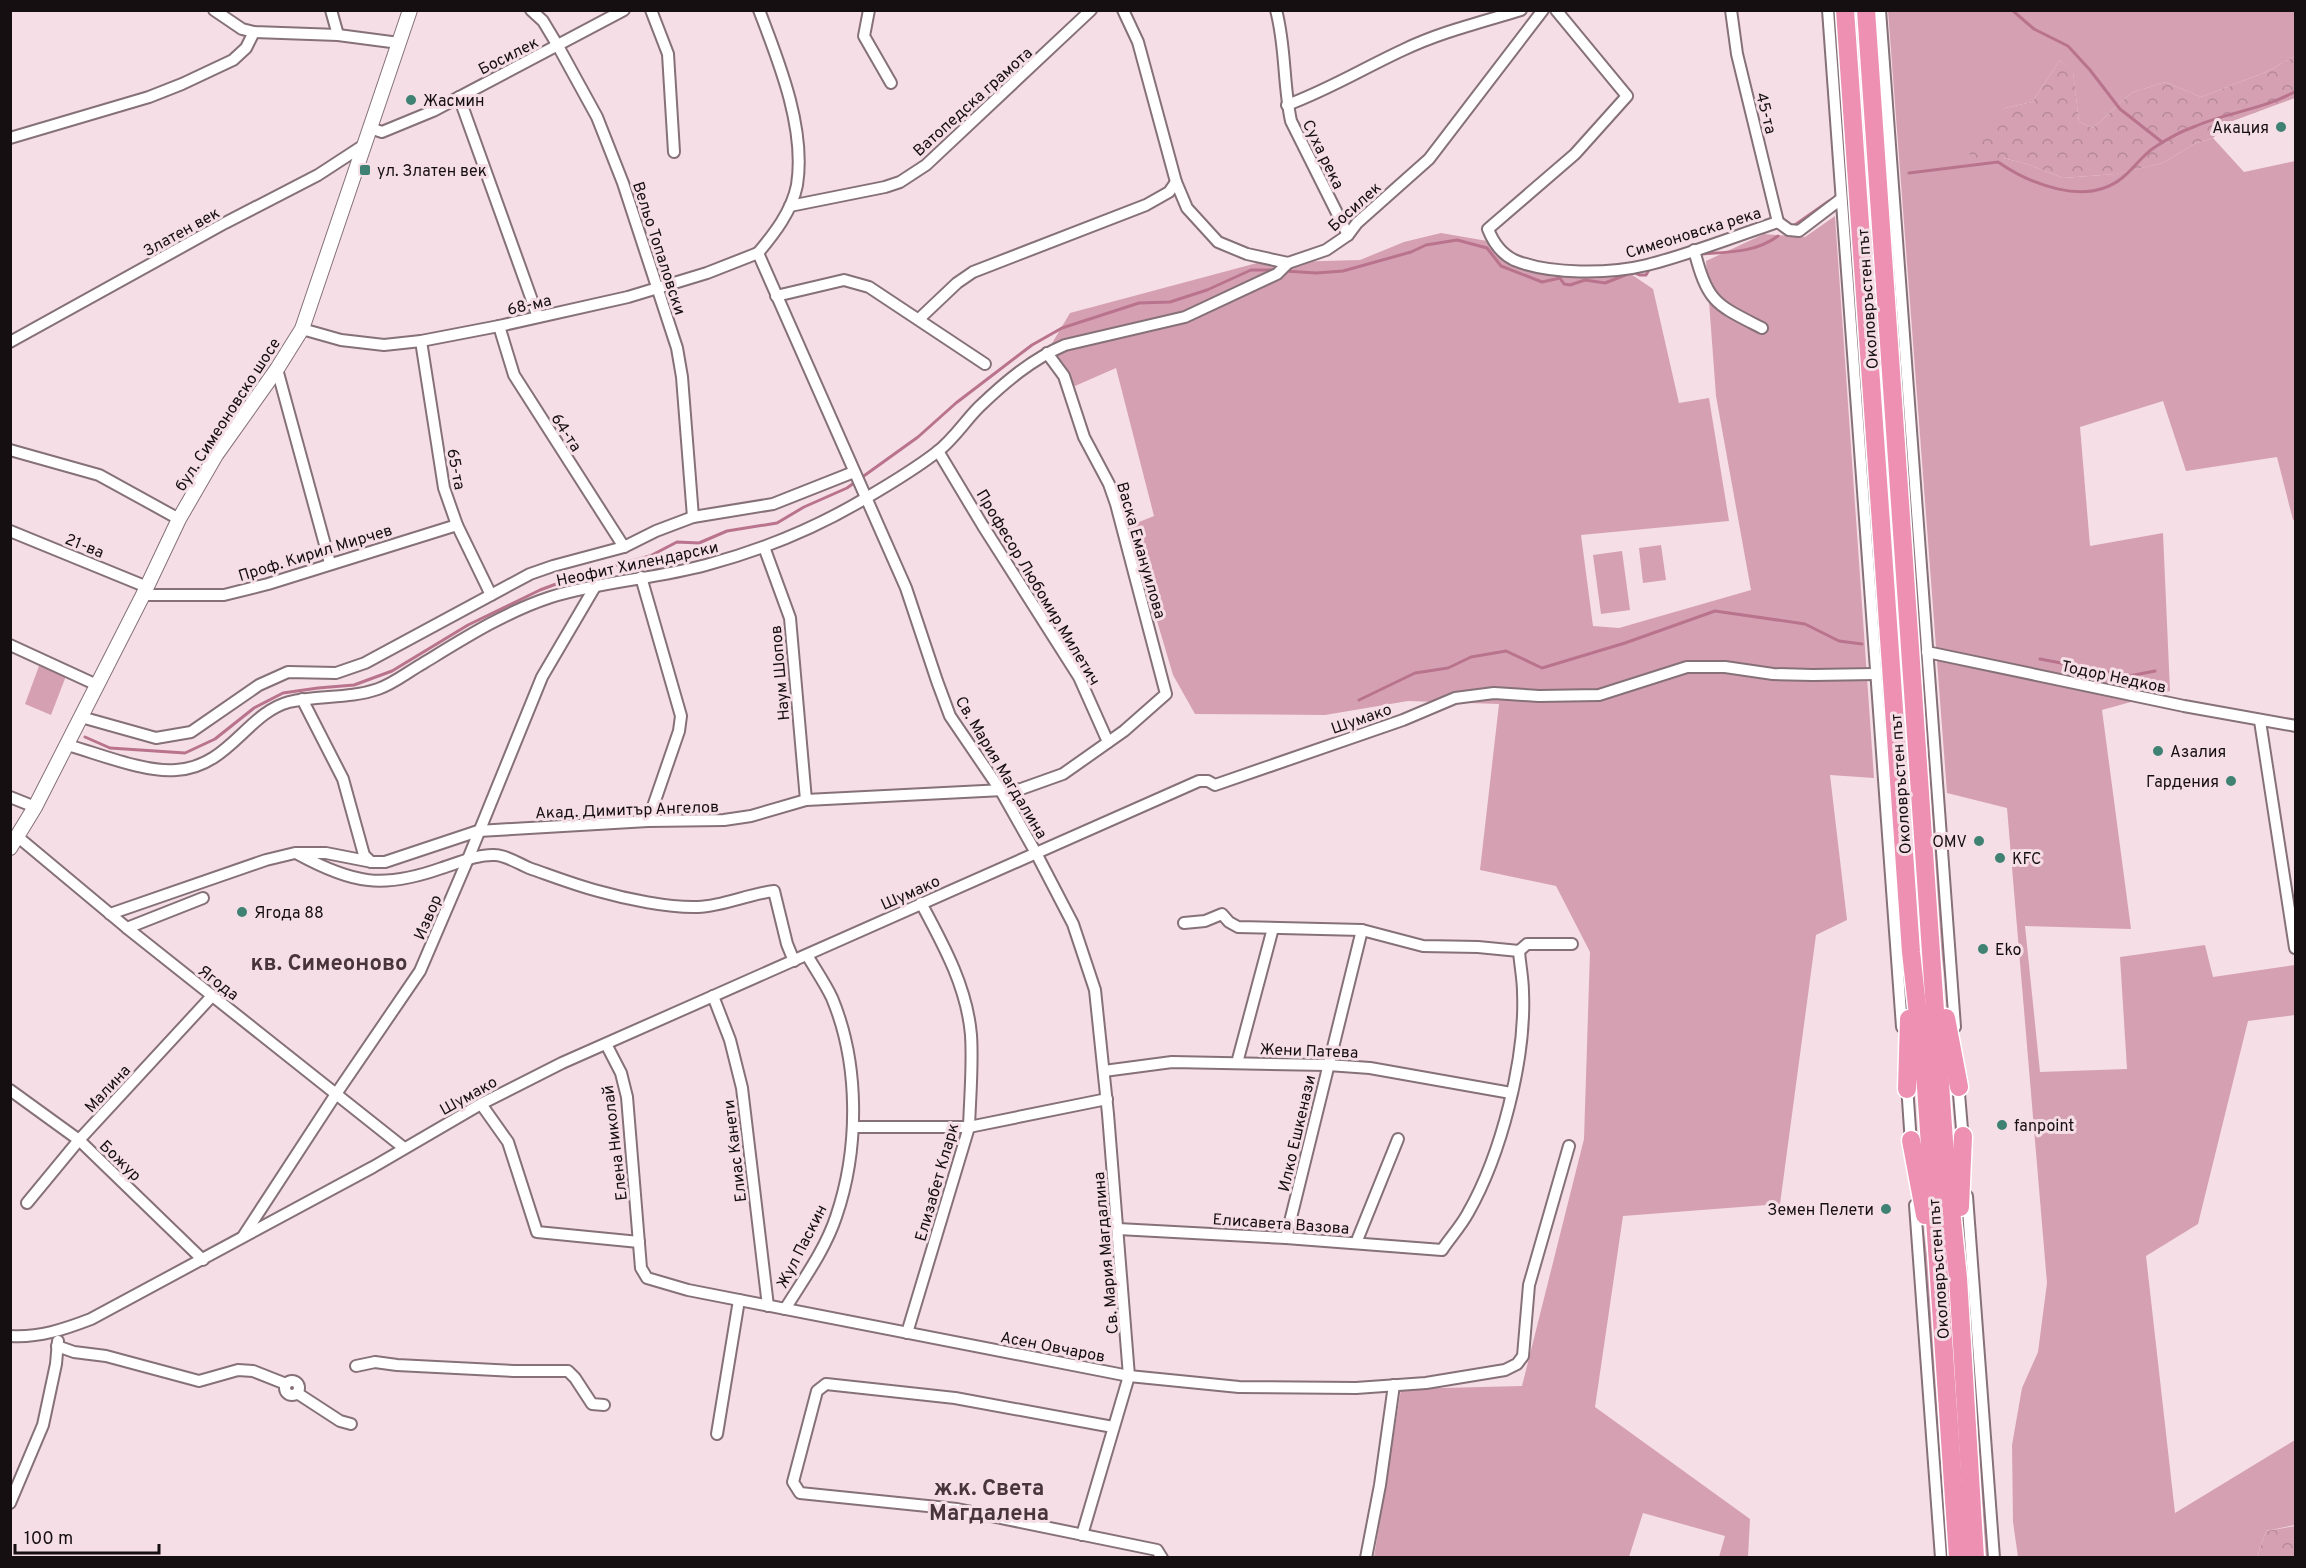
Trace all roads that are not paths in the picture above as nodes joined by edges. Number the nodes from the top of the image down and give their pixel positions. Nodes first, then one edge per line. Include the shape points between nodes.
1 (214, 10) edge
2 (331, 10) edge
3 (410, 10) edge
4 (531, 10) edge
5 (624, 10) edge
6 (651, 10) edge
7 (759, 10) edge
8 (869, 10) edge
9 (1091, 10) edge
10 (1123, 10) edge
11 (1276, 10) edge
12 (1521, 10) edge
13 (1543, 10) edge
14 (1556, 10) edge
15 (1731, 10) edge
16 (1828, 10) edge
17 (1834, 10) edge
18 (1845, 10) edge
19 (1866, 10) edge
20 (1877, 10) edge
21 (254, 32) junction
22 (338, 35) junction
23 (399, 43) junction
24 (558, 46) junction
25 (1871, 73) junction
26 (1850, 76) junction
27 (891, 83) dead end
28 (459, 97) junction
29 (1287, 105) junction
30 (370, 128) junction
31 (10, 138) edge
32 (364, 145) junction
33 (674, 152) dead end
34 (1176, 182) junction
35 (1841, 199) junction
36 (790, 206) junction
37 (1778, 222) junction
38 (1348, 235) junction
39 (1694, 250) junction
40 (758, 253) junction
41 (1288, 263) junction
42 (656, 288) junction
43 (776, 296) junction
44 (538, 317) junction
45 (919, 319) junction
46 (499, 326) junction
47 (1762, 328) dead end
48 (302, 329) junction
49 (421, 341) junction
50 (10, 342) edge
51 (1047, 353) junction
52 (985, 364) dead end
53 (277, 369) junction
54 (10, 450) edge
55 (939, 451) junction
56 (854, 472) junction
57 (866, 498) junction
58 (693, 517) junction
59 (179, 519) junction
60 (457, 525) junction
61 (10, 531) edge
62 (764, 547) junction
63 (624, 548) junction
64 (330, 563) junction
65 (641, 577) junction
66 (596, 585) junction
67 (145, 591) junction
68 (491, 595) junction
69 (10, 645) edge
70 (1927, 652) junction
71 (1875, 674) junction
72 (97, 685) junction
73 (1166, 694) joint
74 (302, 699) junction
75 (81, 717) junction
76 (2260, 721) junction
77 (2295, 726) edge
78 (1108, 742) junction
79 (67, 745) junction
80 (1001, 791) junction
81 (10, 797) edge
82 (806, 800) junction
83 (35, 807) junction
84 (648, 821) junction
85 (478, 831) junction
86 (14, 842) edge
87 (295, 853) junction
88 (1036, 853) junction
89 (468, 859) junction
90 (372, 862) junction
91 (203, 898) dead end
92 (921, 903) junction
93 (110, 914) junction
94 (1184, 923) dead end
95 (127, 928) junction
96 (1273, 928) junction
97 (1362, 930) junction
98 (1931, 938) junction
99 (1572, 944) dead end
100 (2295, 948) edge
101 (1519, 951) junction
102 (1911, 952) junction
103 (807, 955) junction
104 (794, 960) junction
105 (212, 996) junction
106 (713, 996) junction
107 (606, 1044) junction
108 (1237, 1063) junction
109 (1328, 1065) junction
110 (1104, 1071) junction
111 (1959, 1087) junction
112 (1907, 1089) junction
113 (10, 1090) edge
114 (1511, 1093) junction
115 (336, 1094) junction
116 (1107, 1099) junction
117 (482, 1104) junction
118 (854, 1127) junction
119 (969, 1127) junction
120 (1963, 1136) junction
121 (79, 1140) junction
122 (1398, 1140) dead end
123 (1911, 1140) junction
124 (1569, 1146) dead end
125 (404, 1148) junction
126 (27, 1203) dead end
127 (1118, 1229) junction
128 (243, 1238) junction
129 (1286, 1238) junction
130 (639, 1242) junction
131 (1356, 1243) junction
132 (202, 1260) junction
133 (1958, 1278) junction
134 (739, 1300) junction
135 (1941, 1302) junction
136 (768, 1306) junction
137 (785, 1309) junction
138 (58, 1332) junction
139 (907, 1333) junction
140 (10, 1336) edge
141 (57, 1346) junction
142 (356, 1366) dead end
143 (1129, 1377) junction
144 (1394, 1385) junction
145 (604, 1404) dead end
146 (351, 1424) dead end
147 (1113, 1427) junction
148 (717, 1434) dead end
149 (10, 1503) edge
150 (1082, 1535) junction
151 (1162, 1557) edge
152 (1366, 1557) edge
153 (1941, 1557) edge
154 (1958, 1557) edge
155 (1975, 1557) edge
156 (1994, 1557) edge

1 - 21 street via 242,29
2 - 22 street
3 - 23 street, бул. Симеоновско шосе
4 - 24 street, Вельо Топаловски
5 - 24 street, Босилек
6 - 33 street via 668,54
7 - 36 street via 783,72 797,138 797,185
8 - 27 street via 864,36
9 - 36 street, Ватопедска грамота via 985,111 900,182
10 - 34 street via 1138,42
11 - 29 street, Суха река via 1283,35
12 - 29 street via 1406,49 1323,92
13 - 38 street, Босилек via 1429,159
14 - 39 street, Симеоновска река via 1627,96 1575,154 1488,229 1493,242 1512,259 1575,271 1645,265
15 - 37 street, 45-та via 1737,54
16 - 35 street
17 - 26 highway
18 - 26 highway, Околовръстен път
19 - 25 highway, Околовръстен път
20 - 25 highway
20 - 70 street
21 - 22 street
21 - 31 street via 246,48 232,60 182,84
22 - 23 street
23 - 30 street, бул. Симеоновско шосе
24 - 28 street, Босилек
24 - 42 street, Вельо Топаловски via 597,117 624,183
25 - 98 highway, Околовръстен път
26 - 102 highway, Околовръстен път
28 - 30 street, Босилек via 382,132
28 - 44 street
29 - 38 street, Суха река via 1291,121
30 - 32 street, бул. Симеоновско шосе
32 - 48 street, бул. Симеоновско шосе
32 - 50 street, Златен век via 318,175
34 - 41 street via 1187,208 1218,242 1247,254
34 - 45 street via 1169,192 1146,205 973,272
35 - 37 street via 1799,231 1789,230
35 - 71 street
36 - 40 street
37 - 39 street, Симеоновска река
38 - 41 street, Босилек via 1326,250
39 - 47 street via 1706,288 1715,301
40 - 42 street, 68-ма
40 - 43 street, Св. Мария Магдалина
41 - 51 street, Неофит Хилендарски via 1277,274 1185,317 1065,345
42 - 44 street, 68-ма
42 - 58 street, Вельо Топаловски via 677,348 682,377
43 - 45 street via 844,280 869,287
43 - 56 street, Св. Мария Магдалина
44 - 46 street, 68-ма
45 - 52 street
46 - 49 street, 68-ма
46 - 63 street, 64-та via 514,375
48 - 49 street, 68-ма via 341,340 384,345
48 - 53 street, бул. Симеоновско шосе
49 - 60 street, 65-та via 444,488
51 - 55 street, Неофит Хилендарски via 1020,370 979,407
51 - 73 street, Васка Емануилова via 1064,376 1084,438 1112,494
53 - 59 street, бул. Симеоновско шосе via 216,455
53 - 64 street
54 - 59 street via 99,475
55 - 57 street, Неофит Хилендарски
55 - 78 street, Професор Любомир Милетич via 1079,677
56 - 57 street, Св. Мария Магдалина
56 - 58 street, Неофит Хилендарски via 773,504
57 - 62 street, Неофит Хилендарски
57 - 80 street, Св. Мария Магдалина via 906,588 950,716
58 - 63 street, Неофит Хилендарски
59 - 67 street, бул. Симеоновско шосе
60 - 64 street, Проф. Кирил Мирчев
60 - 68 street, 65-та
61 - 67 street, 21-ва
62 - 65 street, Неофит Хилендарски via 704,566
62 - 82 street, Наум Шопов via 790,618
63 - 68 street, Неофит Хилендарски via 542,570
64 - 67 street, Проф. Кирил Мирчев via 224,595
65 - 66 street, Неофит Хилендарски
65 - 84 street via 681,716
66 - 74 street, Неофит Хилендарски via 549,598 497,620 380,689 343,698
66 - 85 street, Извор via 542,677
67 - 72 street, бул. Симеоновско шосе
68 - 75 street, Неофит Хилендарски via 365,663 336,673 288,672 259,685 191,732 156,738
69 - 72 street
70 - 76 street, Тодор Недков
70 - 111 street
71 - 88 street, Шумако via 1773,674 1697,667 1667,672 1599,695 1506,693 1455,698 1215,785 1199,781
71 - 112 street
72 - 75 street, бул. Симеоновско шосе
73 - 78 street, Акад. Димитър Ангелов
74 - 79 street, Неофит Хилендарски via 281,704 261,717 231,746 203,764 176,771 143,767
74 - 90 street via 343,779 364,855
75 - 79 street, бул. Симеоновско шосе
76 - 77 street, Тодор Недков
76 - 100 street
78 - 80 street, Акад. Димитър Ангелов via 1050,780
79 - 83 street, бул. Симеоновско шосе
80 - 82 street, Акад. Димитър Ангелов
80 - 88 street, Св. Мария Магдалина
81 - 83 street
82 - 84 street, Акад. Димитър Ангелов via 724,820
83 - 86 street, бул. Симеоновско шосе
84 - 85 street, Акад. Димитър Ангелов
85 - 89 street, Извор
85 - 90 street, Акад. Димитър Ангелов via 385,862
86 - 93 street, Ягода
87 - 89 street via 340,873 383,882 414,878
87 - 90 street, Акад. Димитър Ангелов via 326,853
87 - 93 street, Акад. Димитър Ангелов
88 - 92 street, Шумако
88 - 110 street, Св. Мария Магдалина via 1073,924 1095,990
89 - 104 street via 496,855 598,891 649,902 697,907 774,891
89 - 115 street, Извор via 420,971
91 - 95 street
92 - 103 street, Шумако
92 - 119 street, Елизабет Кларк via 950,958 971,1034
93 - 95 street, Ягода
94 - 96 street via 1222,914 1238,927
95 - 105 street, Ягода
96 - 97 street
96 - 108 street
97 - 101 street via 1423,946
97 - 109 street, Илко Ешкенази
98 - 111 highway
98 - 133 highway, Околовръстен път via 1944,1141
99 - 101 street via 1527,944
101 - 114 street via 1523,994
102 - 112 highway
102 - 135 highway, Околовръстен път via 1926,1087
103 - 104 street, Шумако
103 - 118 street, Жул Паскин via 840,1023 852,1079
104 - 106 street, Шумако
105 - 115 street, Ягода
105 - 121 street, Малина
106 - 107 street, Шумако
106 - 136 street, Елиас Канети via 742,1088
107 - 117 street, Шумако
107 - 130 street, Елена Николай via 621,1073 627,1097
108 - 109 street, Жени Патева
108 - 110 street, Жени Патева via 1172,1062
109 - 114 street, Жени Патева via 1370,1068
109 - 129 street, Илко Ешкенази
110 - 116 street, Св. Мария Магдалина
111 - 120 street
112 - 123 street
113 - 121 street, Божур
114 - 131 street, Елисавета Вазова via 1493,1158 1468,1214 1442,1250
115 - 125 street, Ягода
115 - 128 street, Извор
116 - 119 street
116 - 127 street, Св. Мария Магдалина
117 - 125 street, Шумако
117 - 130 street via 508,1142 537,1232
118 - 119 street
118 - 137 street, Жул Паскин via 836,1219
119 - 139 street, Елизабет Кларк
120 - 133 highway
120 - 156 street
121 - 126 street, Малина
121 - 132 street, Божур
122 - 131 street
123 - 135 highway
123 - 153 street
124 - 144 street, Асен Овчаров via 1529,1285 1523,1356 1517,1364 1488,1374
125 - 128 street, Шумако
127 - 129 street, Елисавета Вазова
127 - 143 street, Св. Мария Магдалина
128 - 132 street, Шумако
129 - 131 street, Елисавета Вазова
130 - 134 street, Асен Овчаров via 641,1268 647,1278
132 - 138 street, Шумако via 92,1319
133 - 155 highway, Околовръстен път
134 - 136 street, Асен Овчаров
134 - 148 street
135 - 154 highway, Околовръстен път
136 - 137 street, Асен Овчаров
137 - 139 street, Асен Овчаров
138 - 140 street, Шумако
138 - 141 street
139 - 143 street, Асен Овчаров
141 - 146 street via 199,1381 238,1370 253,1371 285,1384 288,1394 297,1393
141 - 149 street via 43,1425
142 - 145 street via 375,1362 568,1371 592,1404
143 - 144 street, Асен Овчаров via 1239,1387
143 - 147 street, Св. Мария Магдалина
144 - 152 street
147 - 150 street, Св. Мария Магдалина
147 - 150 street via 956,1398 826,1384 817,1391 793,1482 800,1493 957,1509
150 - 151 street via 1157,1550

